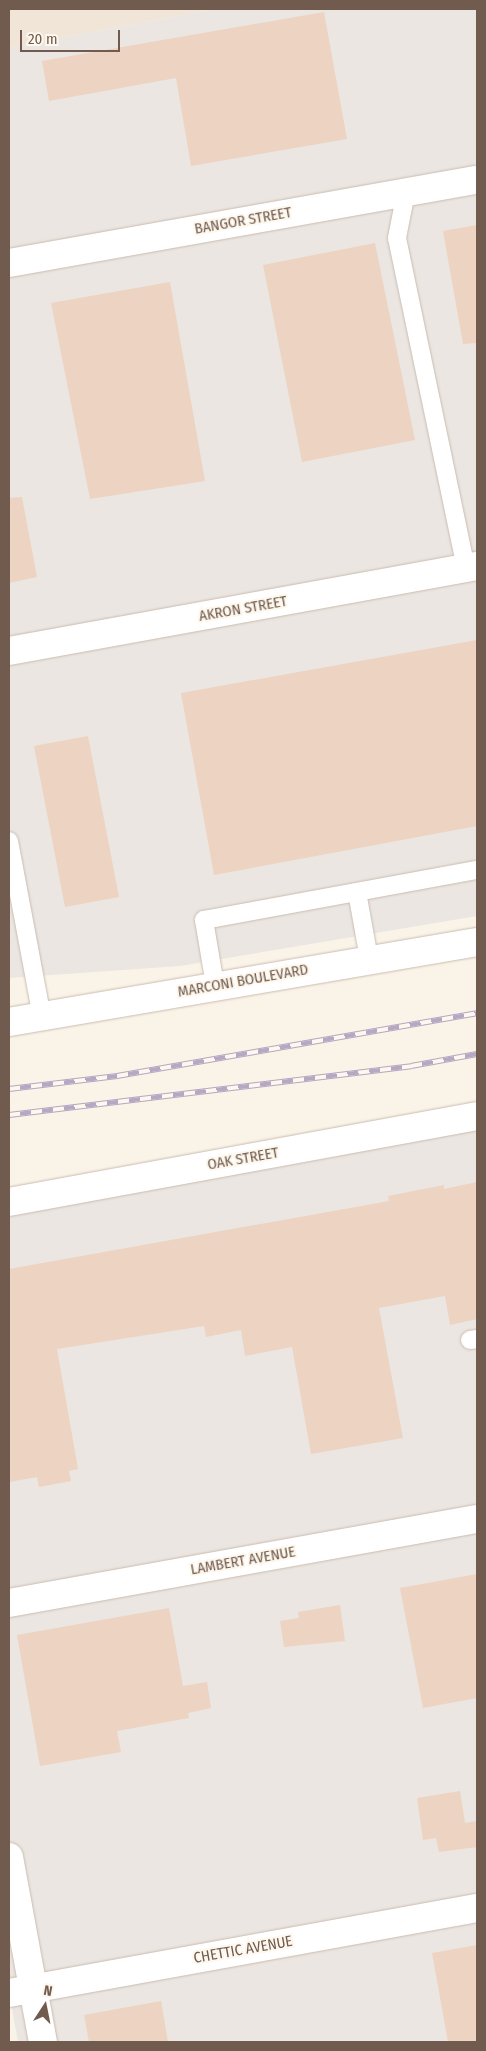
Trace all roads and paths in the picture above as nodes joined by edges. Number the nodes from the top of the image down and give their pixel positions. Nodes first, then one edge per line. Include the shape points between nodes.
1 (477, 180) edge
2 (406, 192) junction
3 (9, 263) edge
4 (472, 568) edge
5 (9, 651) edge
6 (9, 841) edge
7 (477, 874) edge
8 (357, 892) junction
9 (477, 942) edge
10 (369, 960) junction
11 (215, 985) junction
12 (42, 1017) junction
13 (9, 1022) edge
14 (477, 1116) edge
15 (9, 1202) edge
16 (477, 1519) edge
17 (9, 1603) edge
18 (9, 1857) edge
19 (477, 1908) edge
20 (21, 1991) edge
21 (43, 2042) edge

1 - 2 street, BANGOR STREET
2 - 3 street, BANGOR STREET
2 - 4 lane via 397,238
4 - 5 street, AKRON STREET
6 - 12 lane
7 - 8 lane
8 - 10 lane
8 - 11 lane via 204,920
9 - 10 street, MARCONI BOULEVARD
10 - 11 street, MARCONI BOULEVARD
11 - 12 street, MARCONI BOULEVARD
12 - 13 street, MARCONI BOULEVARD
14 - 15 street, OAK STREET
16 - 17 street, LAMBERT AVENUE
18 - 20 street
19 - 20 street, CHETTIC AVENUE
20 - 21 street

